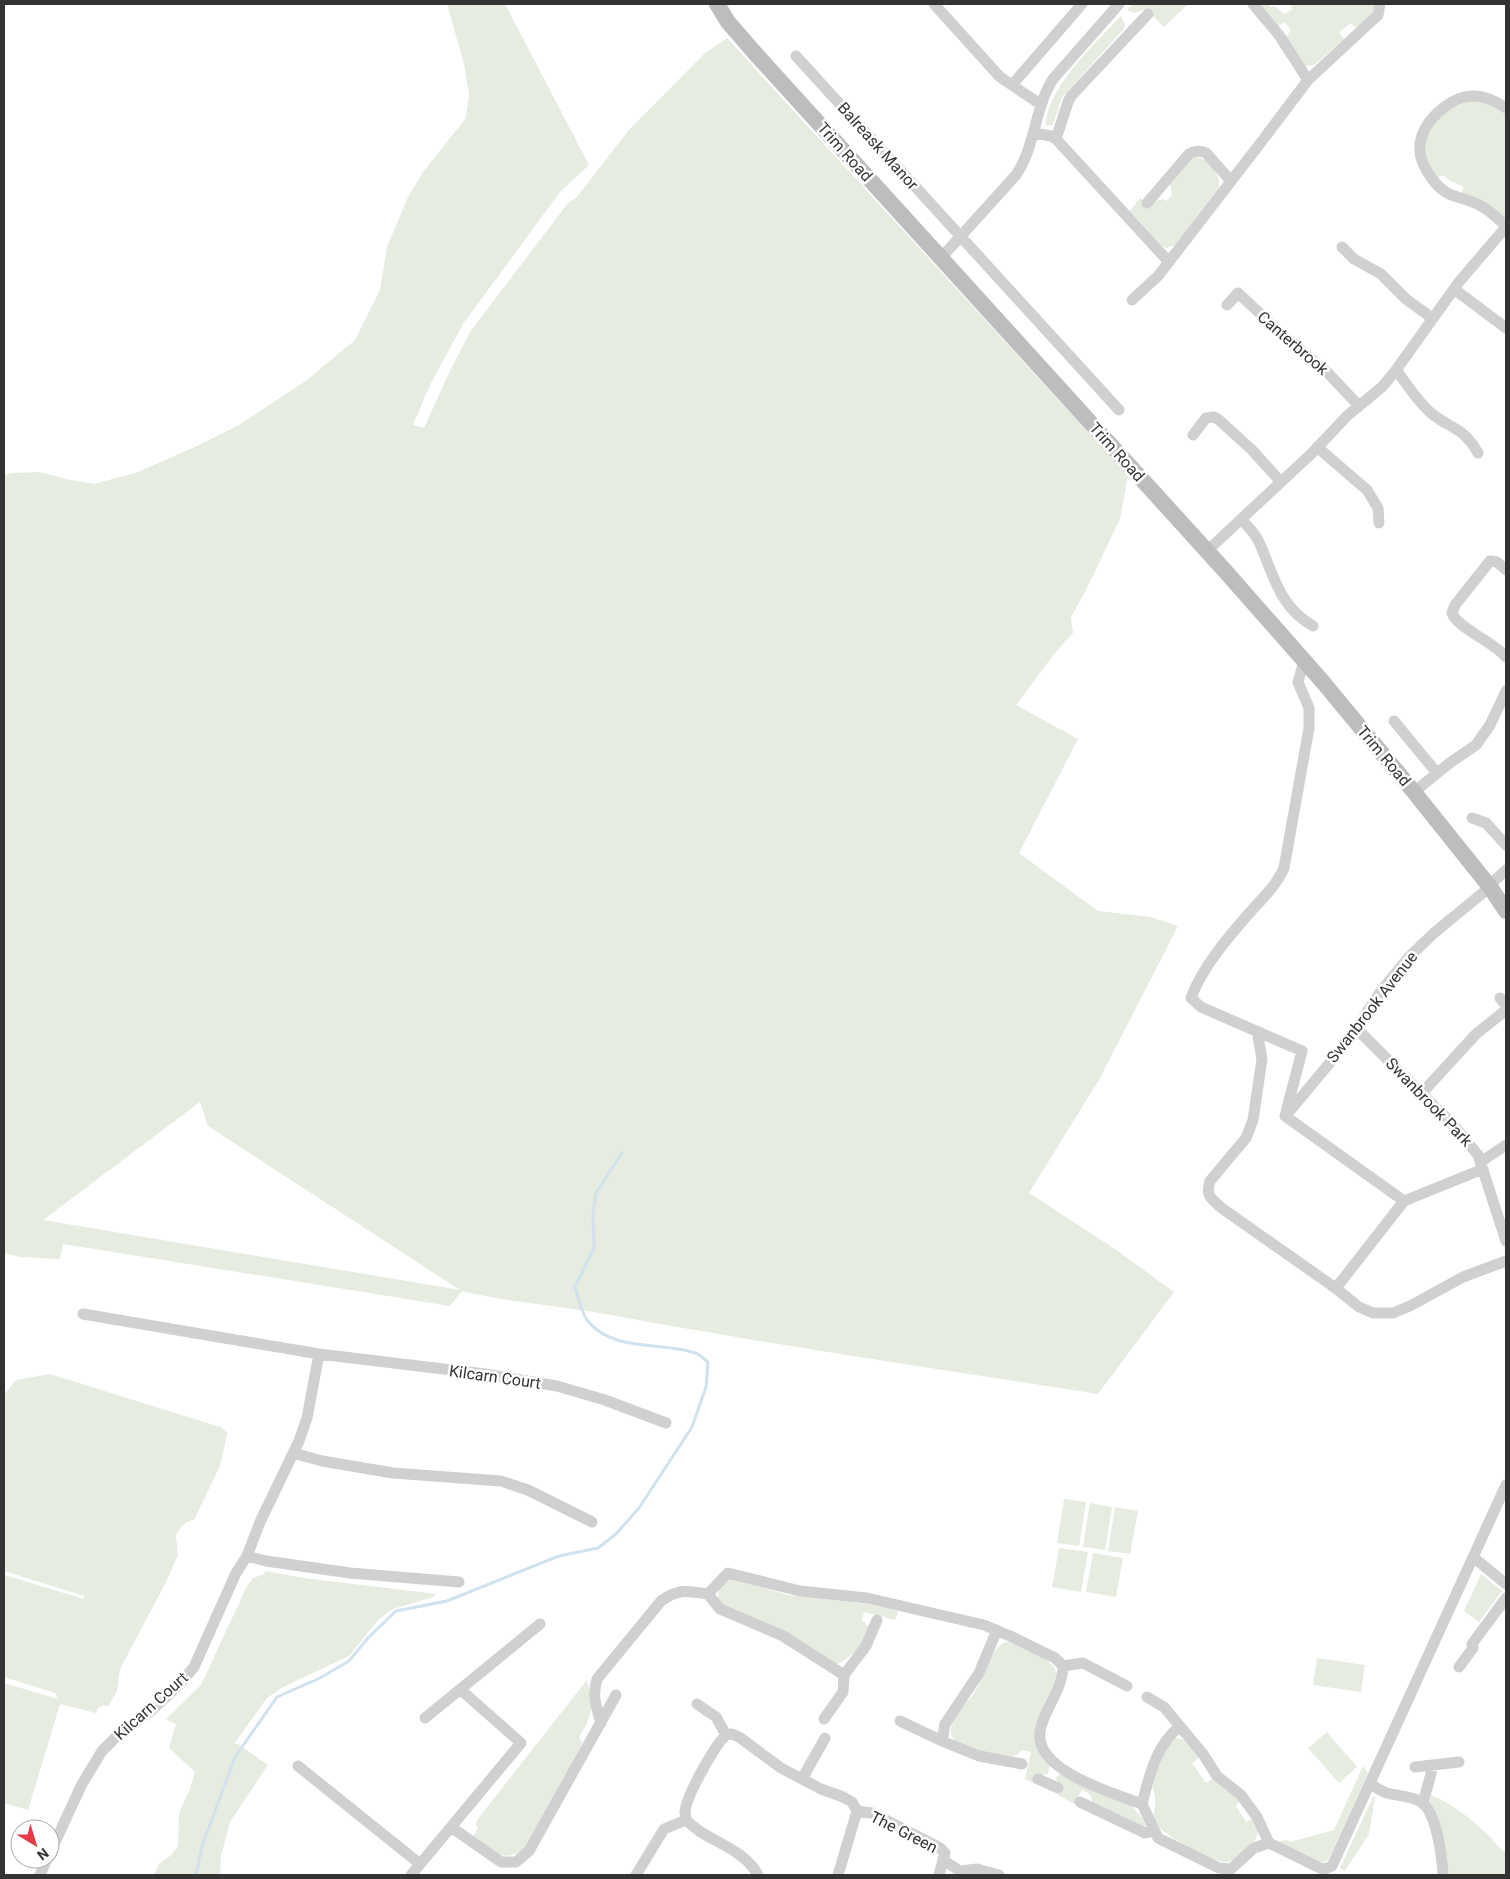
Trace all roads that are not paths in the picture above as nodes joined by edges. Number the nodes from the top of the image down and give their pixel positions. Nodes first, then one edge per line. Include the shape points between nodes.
1 (716, 4) edge
2 (934, 4) edge
3 (1082, 4) edge
4 (1118, 4) edge
5 (1253, 4) edge
6 (1380, 4) edge
7 (1148, 14) dead end
8 (796, 56) dead end
9 (1308, 80) junction
10 (1012, 85) junction
11 (1040, 104) junction
12 (1506, 108) edge
13 (1034, 133) junction
14 (1056, 139) junction
15 (1231, 181) junction
16 (1147, 203) dead end
17 (1506, 227) edge
18 (960, 236) junction
19 (1342, 248) dead end
20 (941, 258) junction
21 (1169, 262) junction
22 (1454, 289) junction
23 (1132, 300) dead end
24 (1227, 305) dead end
25 (1432, 318) junction
26 (1506, 328) edge
27 (1396, 370) junction
28 (1358, 406) junction
29 (1119, 410) dead end
30 (1194, 434) dead end
31 (1317, 447) junction
32 (1478, 453) dead end
33 (1281, 482) junction
34 (1241, 519) junction
35 (1380, 523) dead end
36 (1207, 551) junction
37 (1506, 570) edge
38 (1313, 626) dead end
39 (1506, 657) edge
40 (1304, 661) junction
41 (1506, 691) edge
42 (1394, 721) dead end
43 (1437, 773) junction
44 (1414, 792) junction
45 (1472, 818) dead end
46 (1506, 845) edge
47 (1506, 870) edge
48 (1489, 886) junction
49 (1506, 911) edge
50 (1506, 1010) edge
51 (1356, 1029) junction
52 (1257, 1031) junction
53 (1422, 1093) junction
54 (1285, 1116) junction
55 (1506, 1145) edge
56 (1482, 1165) junction
57 (1404, 1201) junction
58 (1506, 1241) edge
59 (1506, 1261) edge
60 (1336, 1288) junction
61 (83, 1314) dead end
62 (320, 1354) junction
63 (666, 1423) dead end
64 (293, 1453) junction
65 (1506, 1485) edge
66 (592, 1522) dead end
67 (247, 1556) junction
68 (1473, 1557) junction
69 (459, 1582) dead end
70 (1506, 1584) edge
71 (708, 1594) junction
72 (1506, 1598) edge
73 (877, 1620) dead end
74 (540, 1624) dead end
75 (997, 1630) junction
76 (1063, 1666) junction
77 (1459, 1667) dead end
78 (844, 1675) junction
79 (1127, 1686) dead end
80 (461, 1690) junction
81 (616, 1694) dead end
82 (1146, 1697) dead end
83 (697, 1704) dead end
84 (425, 1718) dead end
85 (824, 1719) dead end
86 (900, 1721) dead end
87 (601, 1723) junction
88 (1180, 1726) junction
89 (726, 1735) junction
90 (825, 1738) dead end
91 (942, 1741) junction
92 (1459, 1762) dead end
93 (1022, 1764) dead end
94 (1432, 1765) junction
95 (298, 1766) dead end
96 (1058, 1766) junction
97 (1415, 1767) dead end
98 (802, 1779) junction
99 (1048, 1784) dead end
100 (1370, 1784) junction
101 (1080, 1802) dead end
102 (1423, 1803) junction
103 (1142, 1804) junction
104 (856, 1811) junction
105 (686, 1820) junction
106 (451, 1827) junction
107 (60, 1831) edge
108 (1154, 1831) junction
109 (1269, 1843) junction
110 (943, 1860) junction
111 (420, 1864) junction
112 (1232, 1872) edge
113 (985, 1873) edge
114 (411, 1875) edge
115 (636, 1875) edge
116 (758, 1875) edge
117 (838, 1875) edge
118 (938, 1875) edge
119 (999, 1875) edge
120 (1443, 1875) edge

1 - 20 main road, Trim Road via 754,52
2 - 10 street via 1000,77
3 - 10 street
4 - 11 street via 1053,79
5 - 9 street via 1279,35
6 - 9 street via 1378,15
7 - 14 street via 1072,96
8 - 18 street, Balreask Manor
9 - 15 street
10 - 11 street
11 - 13 street
12 - 17 street via 1474,96 1451,103 1432,120 1420,144 1420,155 1432,180 1441,189 1486,208
13 - 14 street
13 - 18 street via 1016,175
14 - 21 street
15 - 16 street via 1206,153 1195,152 1189,154
15 - 21 street
17 - 22 street
18 - 20 street
18 - 29 street, Balreask Manor
19 - 25 street via 1381,274 1406,299
20 - 36 main road, Trim Road
21 - 23 street
22 - 25 street
22 - 26 street
24 - 28 street, Canterbrook via 1238,293 1327,372
25 - 27 street
27 - 28 street via 1383,386
27 - 32 street via 1424,407 1460,430
28 - 31 street
30 - 33 street via 1206,418 1220,420
31 - 33 street
31 - 35 street via 1367,490 1378,508
33 - 34 street
34 - 36 street
34 - 38 street via 1258,540 1272,577 1286,601 1300,619
36 - 40 main road, Trim Road
37 - 39 street via 1497,562 1490,561 1452,613 1458,622
40 - 44 main road, Trim Road
40 - 52 street via 1298,682 1308,708 1309,728 1284,868 1279,880 1227,940 1196,984 1191,998 1201,1007
41 - 43 street via 1490,725 1476,745
42 - 43 street
43 - 44 street
44 - 48 main road, Trim Road
45 - 46 street via 1486,823
47 - 48 street, Swanbrook Avenue
48 - 49 main road, Trim Road
48 - 51 street, Swanbrook Avenue via 1409,957
50 - 53 street via 1467,1043
51 - 53 street, Swanbrook Park
51 - 54 street, Swanbrook Avenue
52 - 54 street via 1302,1051
52 - 60 street via 1262,1059 1253,1120 1246,1138 1210,1181 1207,1190 1210,1198 1223,1209
53 - 56 street, Swanbrook Park via 1468,1142
54 - 57 street
55 - 56 street
56 - 57 street
56 - 58 street, Swanbrook Park
57 - 60 street
59 - 60 street via 1463,1277 1393,1313 1372,1313
61 - 62 street, Kilcarn Court
62 - 63 street, Kilcarn Court via 557,1386
62 - 64 street, Kilcarn Court via 307,1418
64 - 66 street via 393,1473 501,1481 528,1490
64 - 67 street, Kilcarn Court
65 - 68 street
67 - 69 street via 350,1573
67 - 107 street, Kilcarn Court via 236,1572 194,1668 152,1710 102,1751
68 - 70 street
68 - 100 street
71 - 75 street via 728,1573 800,1591 868,1598
71 - 78 street via 720,1609 783,1636
71 - 87 street via 681,1591 661,1601 597,1679 594,1703
72 - 77 street
73 - 78 street via 866,1646
74 - 80 street
75 - 76 street via 1055,1658
75 - 91 street via 978,1673 945,1724
76 - 79 street via 1083,1663
76 - 96 street via 1062,1678 1039,1734 1040,1745
78 - 85 street via 843,1692
80 - 84 street
80 - 106 street via 521,1742
81 - 87 street
82 - 88 street via 1164,1707
83 - 89 street via 716,1717
86 - 91 street
87 - 106 street via 529,1851 516,1862 500,1862
88 - 103 street via 1164,1741
88 - 109 street via 1216,1776 1241,1795 1257,1817
89 - 98 street via 739,1737
89 - 105 street via 716,1747 691,1795 685,1812
90 - 98 street
91 - 93 street via 979,1756
92 - 94 street
94 - 97 street
94 - 102 street
95 - 111 street
96 - 99 street
96 - 103 street via 1101,1789
98 - 104 street via 852,1802
100 - 102 street
100 - 109 street via 1328,1869
101 - 108 street via 1145,1833
102 - 120 street via 1438,1838
103 - 108 street
104 - 110 street, The Green via 872,1813 940,1848 945,1854
104 - 117 street
105 - 115 street via 664,1829
105 - 116 street via 747,1861
106 - 111 street
108 - 112 street via 1158,1838
109 - 112 street via 1254,1848
110 - 113 street, The Green via 960,1870 977,1869
110 - 118 street, The Green
111 - 114 street
113 - 119 street, The Green

